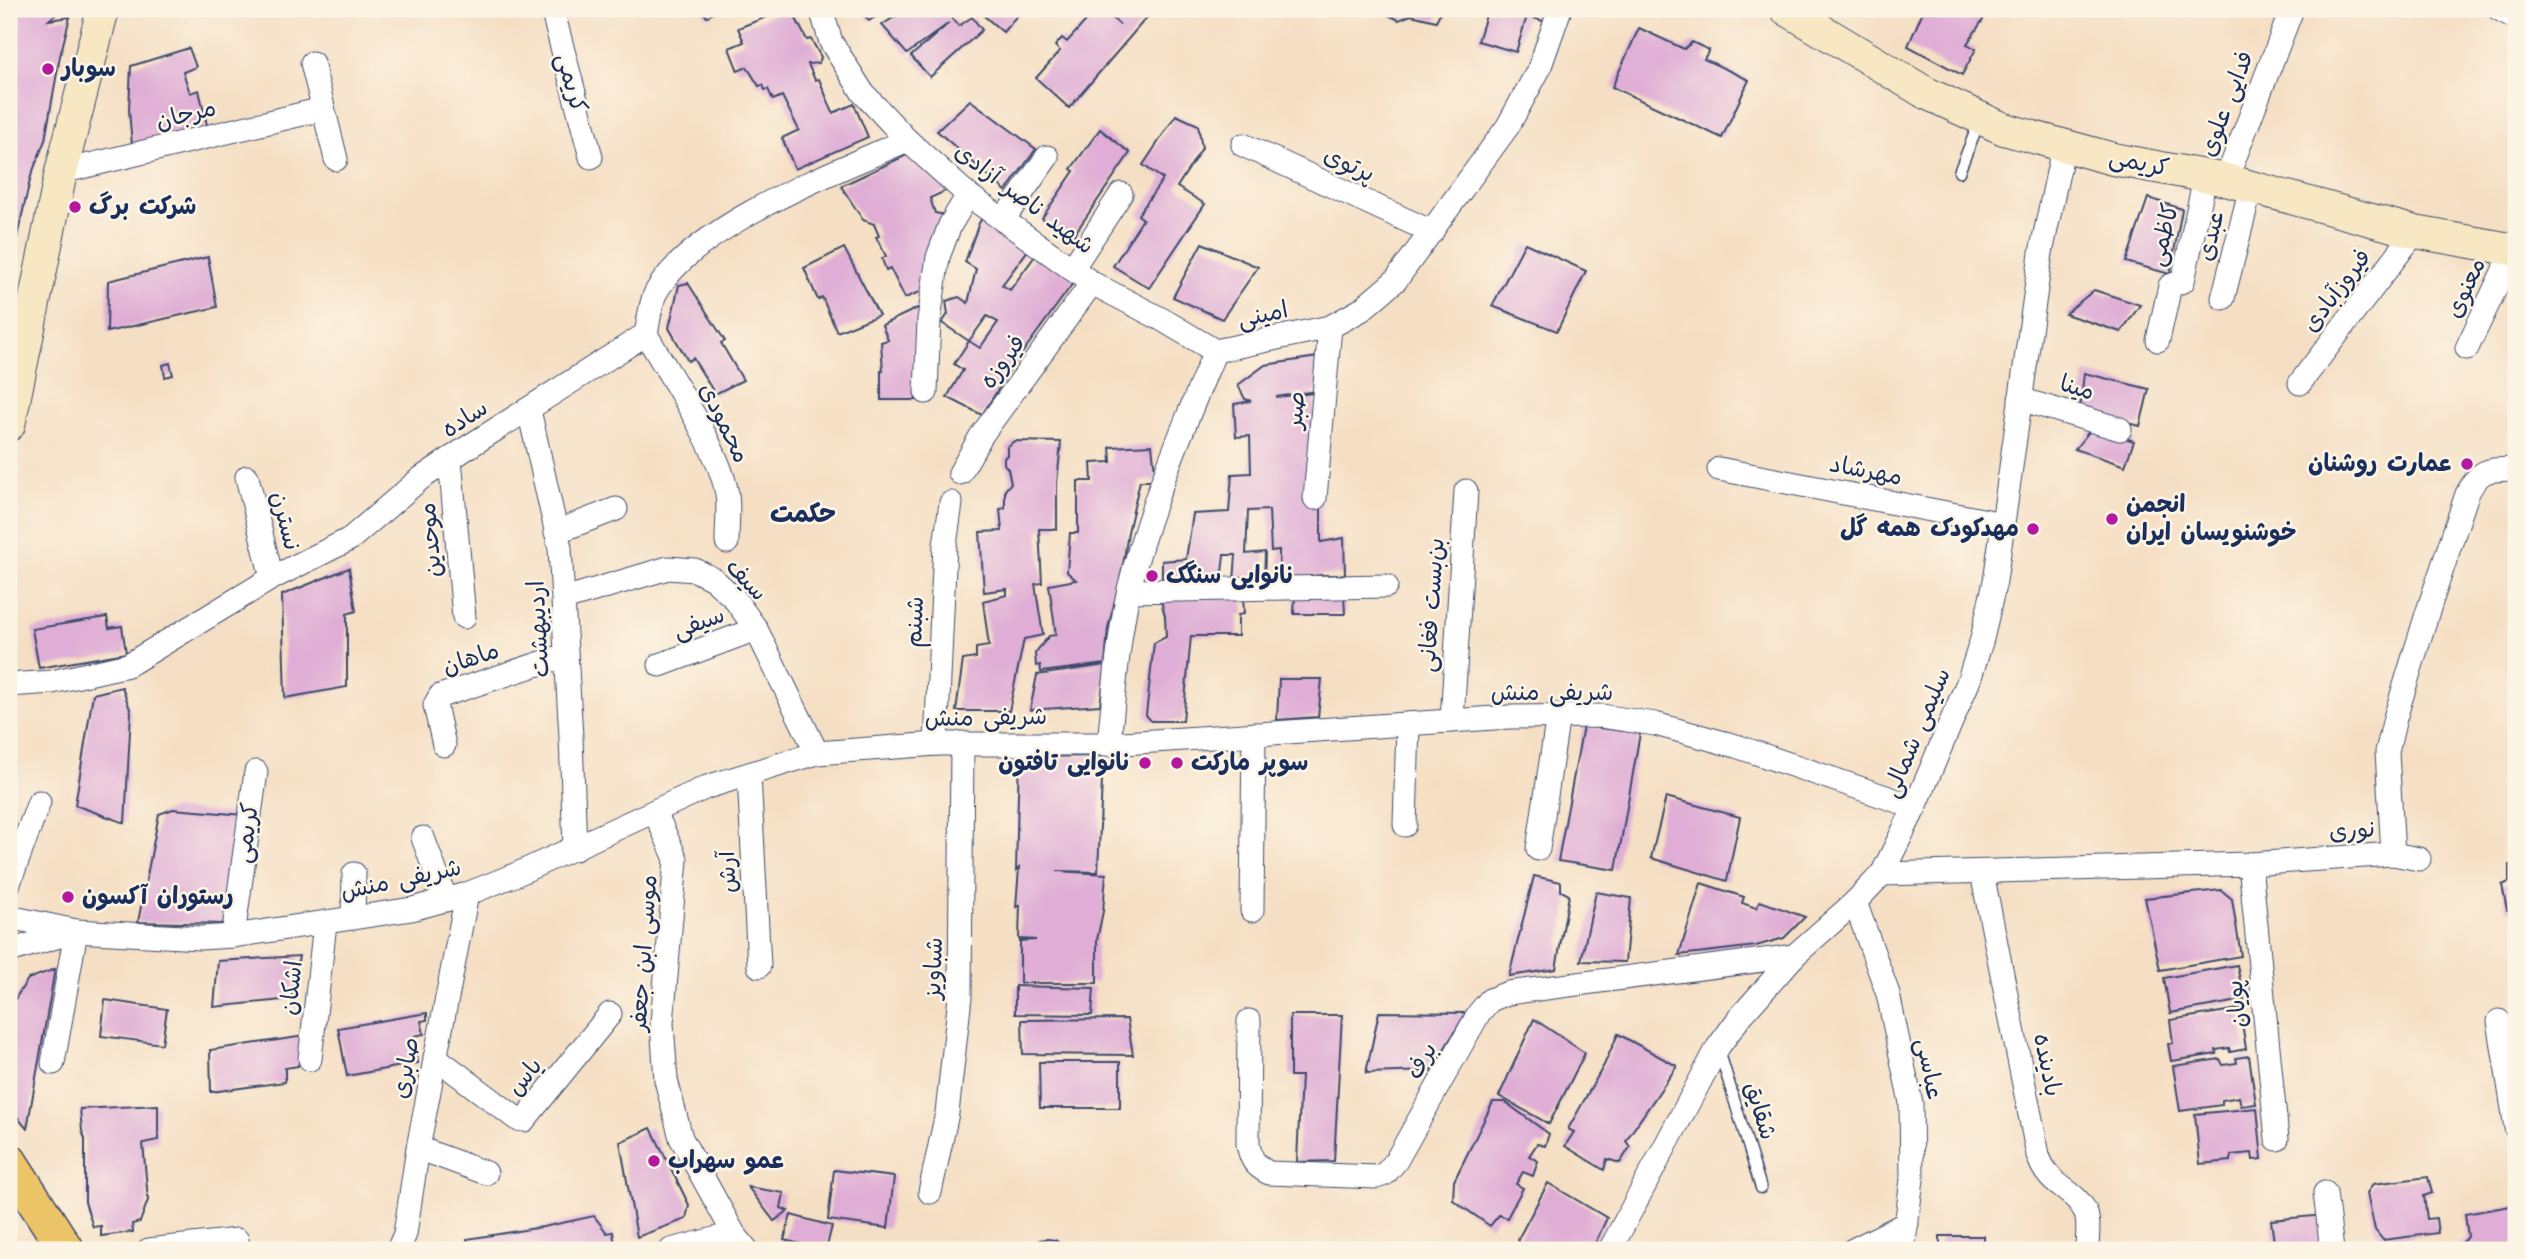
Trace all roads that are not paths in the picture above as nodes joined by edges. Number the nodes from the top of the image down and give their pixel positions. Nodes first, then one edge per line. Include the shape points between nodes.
1 (103, 9) edge
2 (552, 9) edge
3 (821, 9) edge
4 (1560, 9) edge
5 (1786, 9) edge
6 (2292, 9) edge
7 (2499, 9) edge
8 (2516, 18) edge
9 (312, 63) dead end
10 (323, 109) junction
11 (1981, 118) junction
12 (907, 140) junction
13 (2064, 144) junction
14 (1243, 145) dead end
15 (1047, 157) dead end
16 (591, 158) dead end
17 (336, 159) dead end
18 (61, 172) junction
19 (1959, 172) dead end
20 (2227, 181) junction
21 (1121, 194) dead end
22 (968, 195) junction
23 (1003, 220) junction
24 (2415, 232) junction
25 (1432, 233) junction
26 (2515, 250) edge
27 (1072, 269) junction
28 (1091, 283) junction
29 (2223, 298) dead end
30 (1330, 327) junction
31 (646, 334) junction
32 (2158, 340) dead end
33 (2467, 348) dead end
34 (1215, 351) junction
35 (16, 356) edge
36 (2300, 383) dead end
37 (926, 391) dead end
38 (2020, 398) junction
39 (529, 410) junction
40 (9, 425) edge
41 (2120, 429) dead end
42 (450, 459) junction
43 (2516, 468) edge
44 (1719, 469) dead end
45 (960, 473) dead end
46 (247, 477) dead end
47 (1466, 491) dead end
48 (1315, 498) dead end
49 (951, 503) dead end
50 (617, 509) dead end
51 (2003, 524) junction
52 (556, 532) junction
53 (727, 542) dead end
54 (272, 578) junction
55 (1386, 586) dead end
56 (1129, 591) junction
57 (564, 599) junction
58 (464, 617) dead end
59 (756, 629) junction
60 (566, 655) junction
61 (660, 665) dead end
62 (9, 685) edge
63 (1558, 715) junction
64 (1452, 721) junction
65 (1408, 724) junction
66 (1254, 734) junction
67 (962, 743) junction
68 (936, 744) junction
69 (1109, 744) junction
70 (444, 745) dead end
71 (817, 753) junction
72 (256, 772) dead end
73 (749, 775) junction
74 (39, 802) dead end
75 (1915, 807) junction
76 (655, 813) junction
77 (1405, 824) dead end
78 (424, 838) dead end
79 (575, 849) junction
80 (1538, 849) dead end
81 (2393, 854) junction
82 (2419, 859) dead end
83 (2250, 864) junction
84 (1982, 873) junction
85 (354, 874) dead end
86 (1882, 874) junction
87 (9, 883) edge
88 (456, 897) junction
89 (1855, 902) junction
90 (1252, 910) dead end
91 (9, 917) edge
92 (354, 918) junction
93 (325, 923) junction
94 (76, 931) junction
95 (233, 936) junction
96 (9, 951) edge
97 (1794, 956) junction
98 (759, 966) dead end
99 (610, 1014) dead end
100 (1249, 1021) dead end
101 (2499, 1021) dead end
102 (1718, 1047) junction
103 (435, 1057) junction
104 (310, 1059) dead end
105 (53, 1063) dead end
106 (2516, 1128) edge
107 (2277, 1139) dead end
108 (418, 1148) junction
109 (9, 1161) edge
110 (485, 1173) dead end
111 (1761, 1188) dead end
112 (930, 1192) dead end
113 (2325, 1193) dead end
114 (9, 1204) edge
115 (1907, 1223) junction
116 (237, 1240) dead end
117 (740, 1242) edge
118 (404, 1245) edge
119 (41, 1250) edge
120 (66, 1250) edge
121 (149, 1250) edge
122 (671, 1250) edge
123 (1610, 1250) edge
124 (1853, 1250) edge
125 (1903, 1250) edge
126 (2087, 1250) edge
127 (2332, 1250) edge

1 - 18 main road
2 - 16 street, کریمی
3 - 12 street, شهید ناصر آزادی via 846,69
4 - 25 street, امینی via 1539,69 1508,126
5 - 11 main road, کریمی via 1926,93
6 - 20 street, فدایی علوی
7 - 8 street
9 - 10 street
10 - 17 street
10 - 18 street, مرجان
11 - 13 main road, کریمی via 2004,129
11 - 19 lane
12 - 22 street, شهید ناصر آزادی
12 - 31 street via 771,201 710,238 674,268 655,294
13 - 20 main road, کریمی via 2113,159
13 - 38 street, سلیمی شمالی via 2041,253
14 - 25 street, پرتوی
15 - 23 street
18 - 35 main road
20 - 24 main road, کریمی
20 - 29 street, عبدی
20 - 32 street, کاظمی via 2183,281 2171,286
21 - 27 street
22 - 23 street, شهید ناصر آزادی
22 - 37 street via 938,257
23 - 27 street, شهید ناصر آزادی
24 - 26 main road, کریمی
24 - 36 street, فیروزآبادی
25 - 30 street, امینی via 1396,280 1361,310
26 - 33 street, معنوی
27 - 28 street, شهید ناصر آزادی
28 - 34 street, شهید ناصر آزادی
28 - 45 street, فیروزه via 981,436
30 - 34 street, امینی
30 - 48 street, صبر
31 - 39 street, ساده
31 - 53 street, محمودی via 723,478
34 - 56 street, امینی via 1156,503
35 - 40 main road
38 - 41 street, مینا
38 - 51 street, سلیمی شمالی
39 - 42 street, ساده
39 - 52 street, اردیبهشت
42 - 54 street, ساده via 350,539
42 - 58 street, موحدین
43 - 81 street, نوری via 2485,470 2475,479 2427,614 2387,752
44 - 51 street, مهرشاد
46 - 54 street, نسترن
47 - 64 street, بن‌بست فغانی
49 - 68 street, شبنم
50 - 52 street
51 - 75 street, سلیمی شمالی via 1982,639
52 - 57 street, اردیبهشت
54 - 62 street, ساده via 128,665 52,682
55 - 56 street
56 - 69 street, امینی
57 - 59 street, سیف via 681,567 713,579 734,598
57 - 60 street, اردیبهشت
59 - 61 street, سیفی
59 - 71 street, سیف
60 - 70 street, ماهان via 440,696 435,705
60 - 79 street, اردیبهشت
63 - 64 street, شریفی منش
63 - 75 street, شریفی منش via 1655,724 1736,746
63 - 80 street
64 - 65 street, شریفی منش
65 - 66 street, شریفی منش
65 - 77 street
66 - 69 street, شریفی منش
66 - 90 street
67 - 68 street, شریفی منش
67 - 69 street, شریفی منش
67 - 112 street, شباویز via 960,997 947,1113
68 - 71 street, شریفی منش
71 - 73 street, شریفی منش
72 - 95 street, کریمی
73 - 76 street, شریفی منش via 707,788
73 - 98 street, آرش
74 - 87 street
75 - 86 street, سلیمی شمالی
76 - 79 street, شریفی منش
76 - 117 street, موسی ابن جعفر via 676,859 662,1023 666,1080 681,1138
78 - 88 street
79 - 88 street, شریفی منش
81 - 82 street
81 - 83 street, نوری
83 - 84 street, نوری
83 - 107 street, پویان
84 - 86 street, نوری
84 - 126 street, بادینده via 2038,1155 2049,1177 2085,1211
85 - 92 street
86 - 89 street, سلیمی شمالی
88 - 92 street, شریفی منش
88 - 103 street, صابری
89 - 97 street, سلیمی شمالی
89 - 115 street, عباسی via 1888,994 1911,1104 1912,1179
91 - 94 street
92 - 93 street, شریفی منش
93 - 95 street, شریفی منش
93 - 104 street, اشکان
94 - 95 street, شریفی منش
94 - 96 street
94 - 105 street
97 - 100 street, برف via 1508,993 1490,1000 1396,1161 1376,1177 1269,1173 1250,1158
97 - 102 street, سلیمی شمالی
99 - 103 street, یاس via 524,1120
101 - 106 street
102 - 111 lane, شقایق
102 - 123 street, سلیمی شمالی
103 - 108 street, صابری
108 - 110 street
108 - 118 street, صابری
109 - 120 main road
113 - 127 street
114 - 119 main road
115 - 124 street
115 - 125 street, عباسی
116 - 121 street
117 - 122 street

